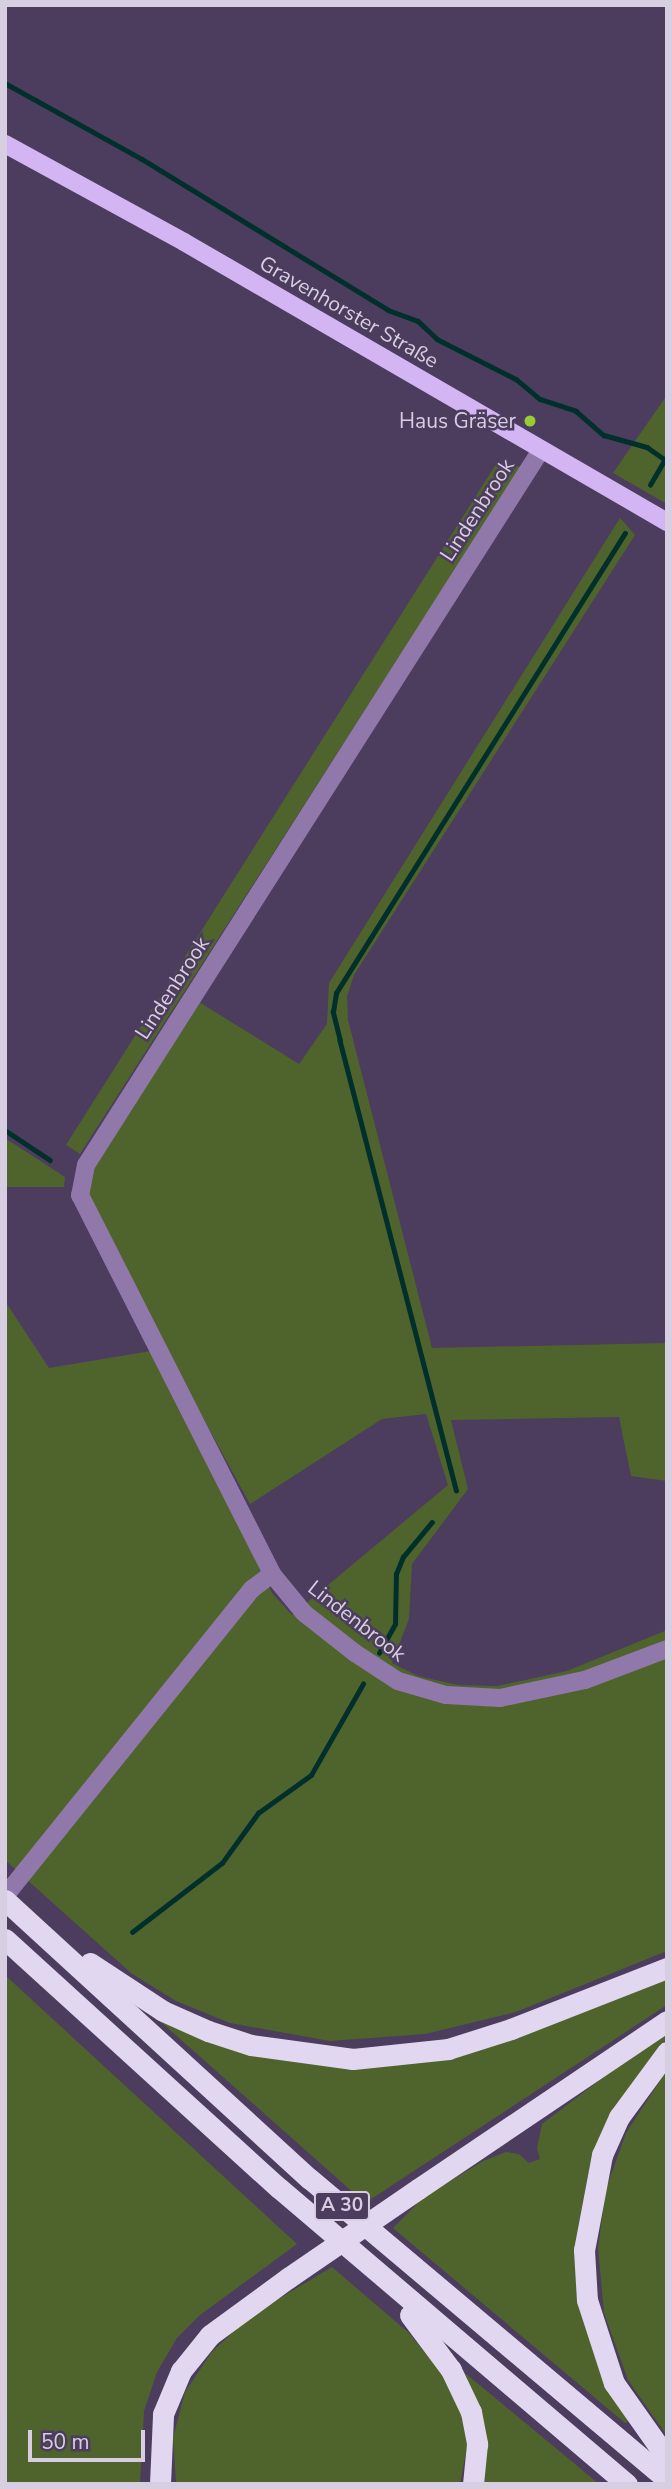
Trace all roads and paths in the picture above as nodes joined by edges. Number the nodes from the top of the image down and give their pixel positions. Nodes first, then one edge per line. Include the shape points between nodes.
1 (5, 145) edge
2 (541, 450) junction
3 (667, 522) edge
4 (272, 1574) junction
5 (667, 1649) edge
6 (5, 1898) edge
7 (27, 1921) junction
8 (7, 1940) edge
9 (667, 1968) edge
10 (667, 2021) edge
11 (667, 2052) edge
12 (383, 2280) junction
13 (667, 2458) edge
14 (667, 2480) edge
15 (160, 2484) edge
16 (473, 2484) edge
17 (627, 2484) edge

1 - 2 main road, Gravenhorster Straße via 184,242
2 - 3 main road, Gravenhorster Straße
2 - 4 street, Lindenbrook via 81,1178 85,1209
4 - 5 street, Lindenbrook via 304,1613 355,1653 398,1681 446,1696 500,1698 543,1692
4 - 6 street via 252,1589
6 - 7 highway, A 30
7 - 9 highway via 163,2011 251,2045 307,2056 353,2059 448,2049
7 - 14 highway, A 30 via 310,2179
8 - 12 highway, A 30
10 - 15 highway, bridge via 210,2335 181,2371 163,2414
11 - 13 highway via 619,2117 602,2155 584,2250 587,2300 614,2383
12 - 16 highway via 452,2370 471,2412 477,2444
12 - 17 highway, A 30

